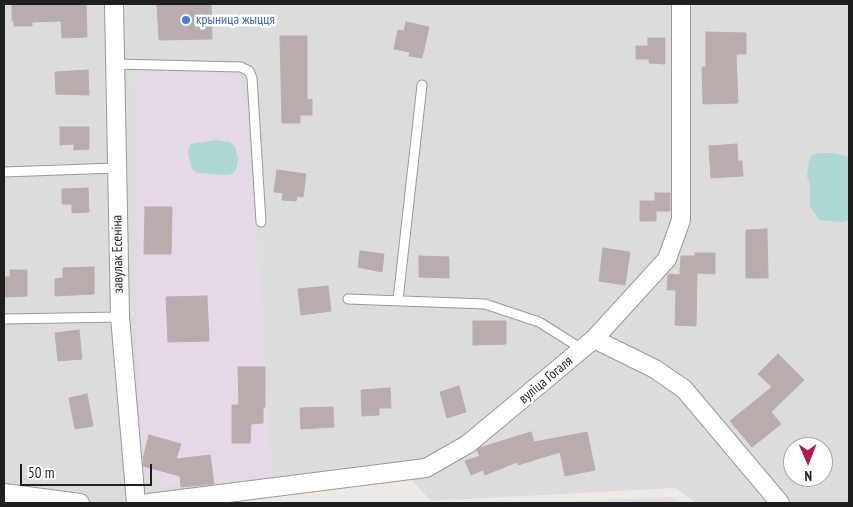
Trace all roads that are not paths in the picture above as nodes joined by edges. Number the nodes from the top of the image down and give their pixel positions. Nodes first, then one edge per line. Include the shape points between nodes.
1 (114, 4) edge
2 (681, 4) edge
3 (115, 64) junction
4 (422, 85) dead end
5 (116, 168) junction
6 (4, 172) edge
7 (261, 222) dead end
8 (348, 299) dead end
9 (398, 300) junction
10 (120, 317) junction
11 (4, 319) edge
12 (588, 344) junction
13 (4, 493) edge
14 (80, 503) edge
15 (136, 503) edge
16 (149, 503) edge
17 (780, 503) edge

1 - 3 street, завулак Есеніна
2 - 12 street, вуліца Гогаля via 681,220 667,259
3 - 5 street, завулак Есеніна
3 - 7 lane via 240,67 249,72 252,78
4 - 9 lane
5 - 6 lane
5 - 10 street, завулак Есеніна
8 - 9 lane
9 - 12 lane via 486,304 539,322
10 - 11 lane
10 - 15 street, завулак Есеніна
12 - 16 street, вуліца Гогаля via 468,444 426,468
12 - 17 street via 655,369 684,389
13 - 14 street

